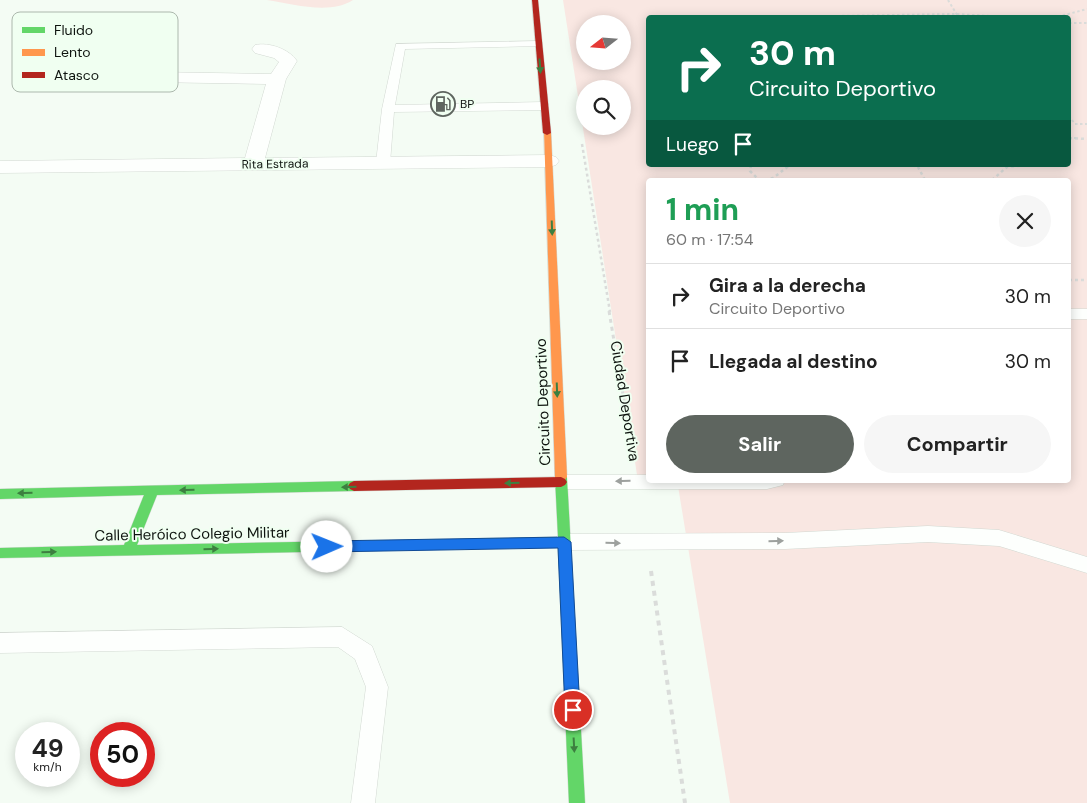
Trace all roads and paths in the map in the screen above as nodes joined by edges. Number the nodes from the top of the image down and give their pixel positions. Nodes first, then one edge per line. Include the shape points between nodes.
1 (535, 0) edge
2 (948, 0) edge
3 (1087, 8) edge
4 (956, 14) junction
5 (894, 15) edge
6 (973, 15) edge
7 (1063, 15) edge
8 (1071, 23) edge
9 (1087, 23) edge
10 (538, 44) junction
11 (261, 48) dead end
12 (178, 77) edge
13 (277, 80) junction
14 (543, 106) junction
15 (388, 109) junction
16 (1071, 119) edge
17 (1087, 124) edge
18 (581, 135) dead end
19 (1071, 138) edge
20 (1087, 139) edge
21 (549, 161) junction
22 (383, 163) junction
23 (253, 164) junction
24 (0, 167) edge
25 (751, 167) edge
26 (787, 167) edge
27 (1007, 167) edge
28 (758, 178) edge
29 (773, 178) edge
30 (994, 178) edge
31 (1071, 280) edge
32 (1087, 280) edge
33 (1071, 314) edge
34 (1087, 314) edge
35 (638, 481) junction
36 (646, 481) edge
37 (561, 482) junction
38 (152, 491) junction
39 (0, 494) edge
40 (564, 542) junction
41 (647, 543) junction
42 (129, 550) junction
43 (0, 553) edge
44 (1087, 565) edge
45 (0, 643) edge
46 (363, 803) edge
47 (577, 803) edge
48 (686, 803) edge

1 - 10 main road, Circuito Deportivo
2 - 4 path
3 - 7 path
4 - 5 path
4 - 6 path
8 - 9 path
10 -> 14 main road, Circuito Deportivo
10 - 15 lane via 400,46
11 - 13 street via 280,54 288,61
12 - 13 street
13 - 23 street
14 - 15 lane
14 - 21 main road, Circuito Deportivo
15 - 22 lane
16 - 17 path via 1075,124
18 - 35 path, Ciudad Deportiva
19 - 20 path
21 - 22 street, Rita Estrada
21 -> 37 main road, Circuito Deportivo
22 - 23 street, Rita Estrada
23 - 24 street, Rita Estrada
25 - 28 path via 750,171
26 - 29 path
27 - 30 path
31 - 32 path
33 - 34 lane
35 - 36 lane
35 -> 37 lane
37 -> 38 main road
37 - 40 main road, Circuito Deportivo
38 -> 39 main road
38 - 42 main road
40 -> 41 lane
42 -> 40 main road, Calle Heróico Colegio Militar
40 -> 47 main road, Circuito Deportivo
41 -> 44 lane via 928,534 999,538
41 - 48 path
43 -> 42 main road, Calle Heróico Colegio Militar
45 - 46 lane via 342,636 364,653 377,687

